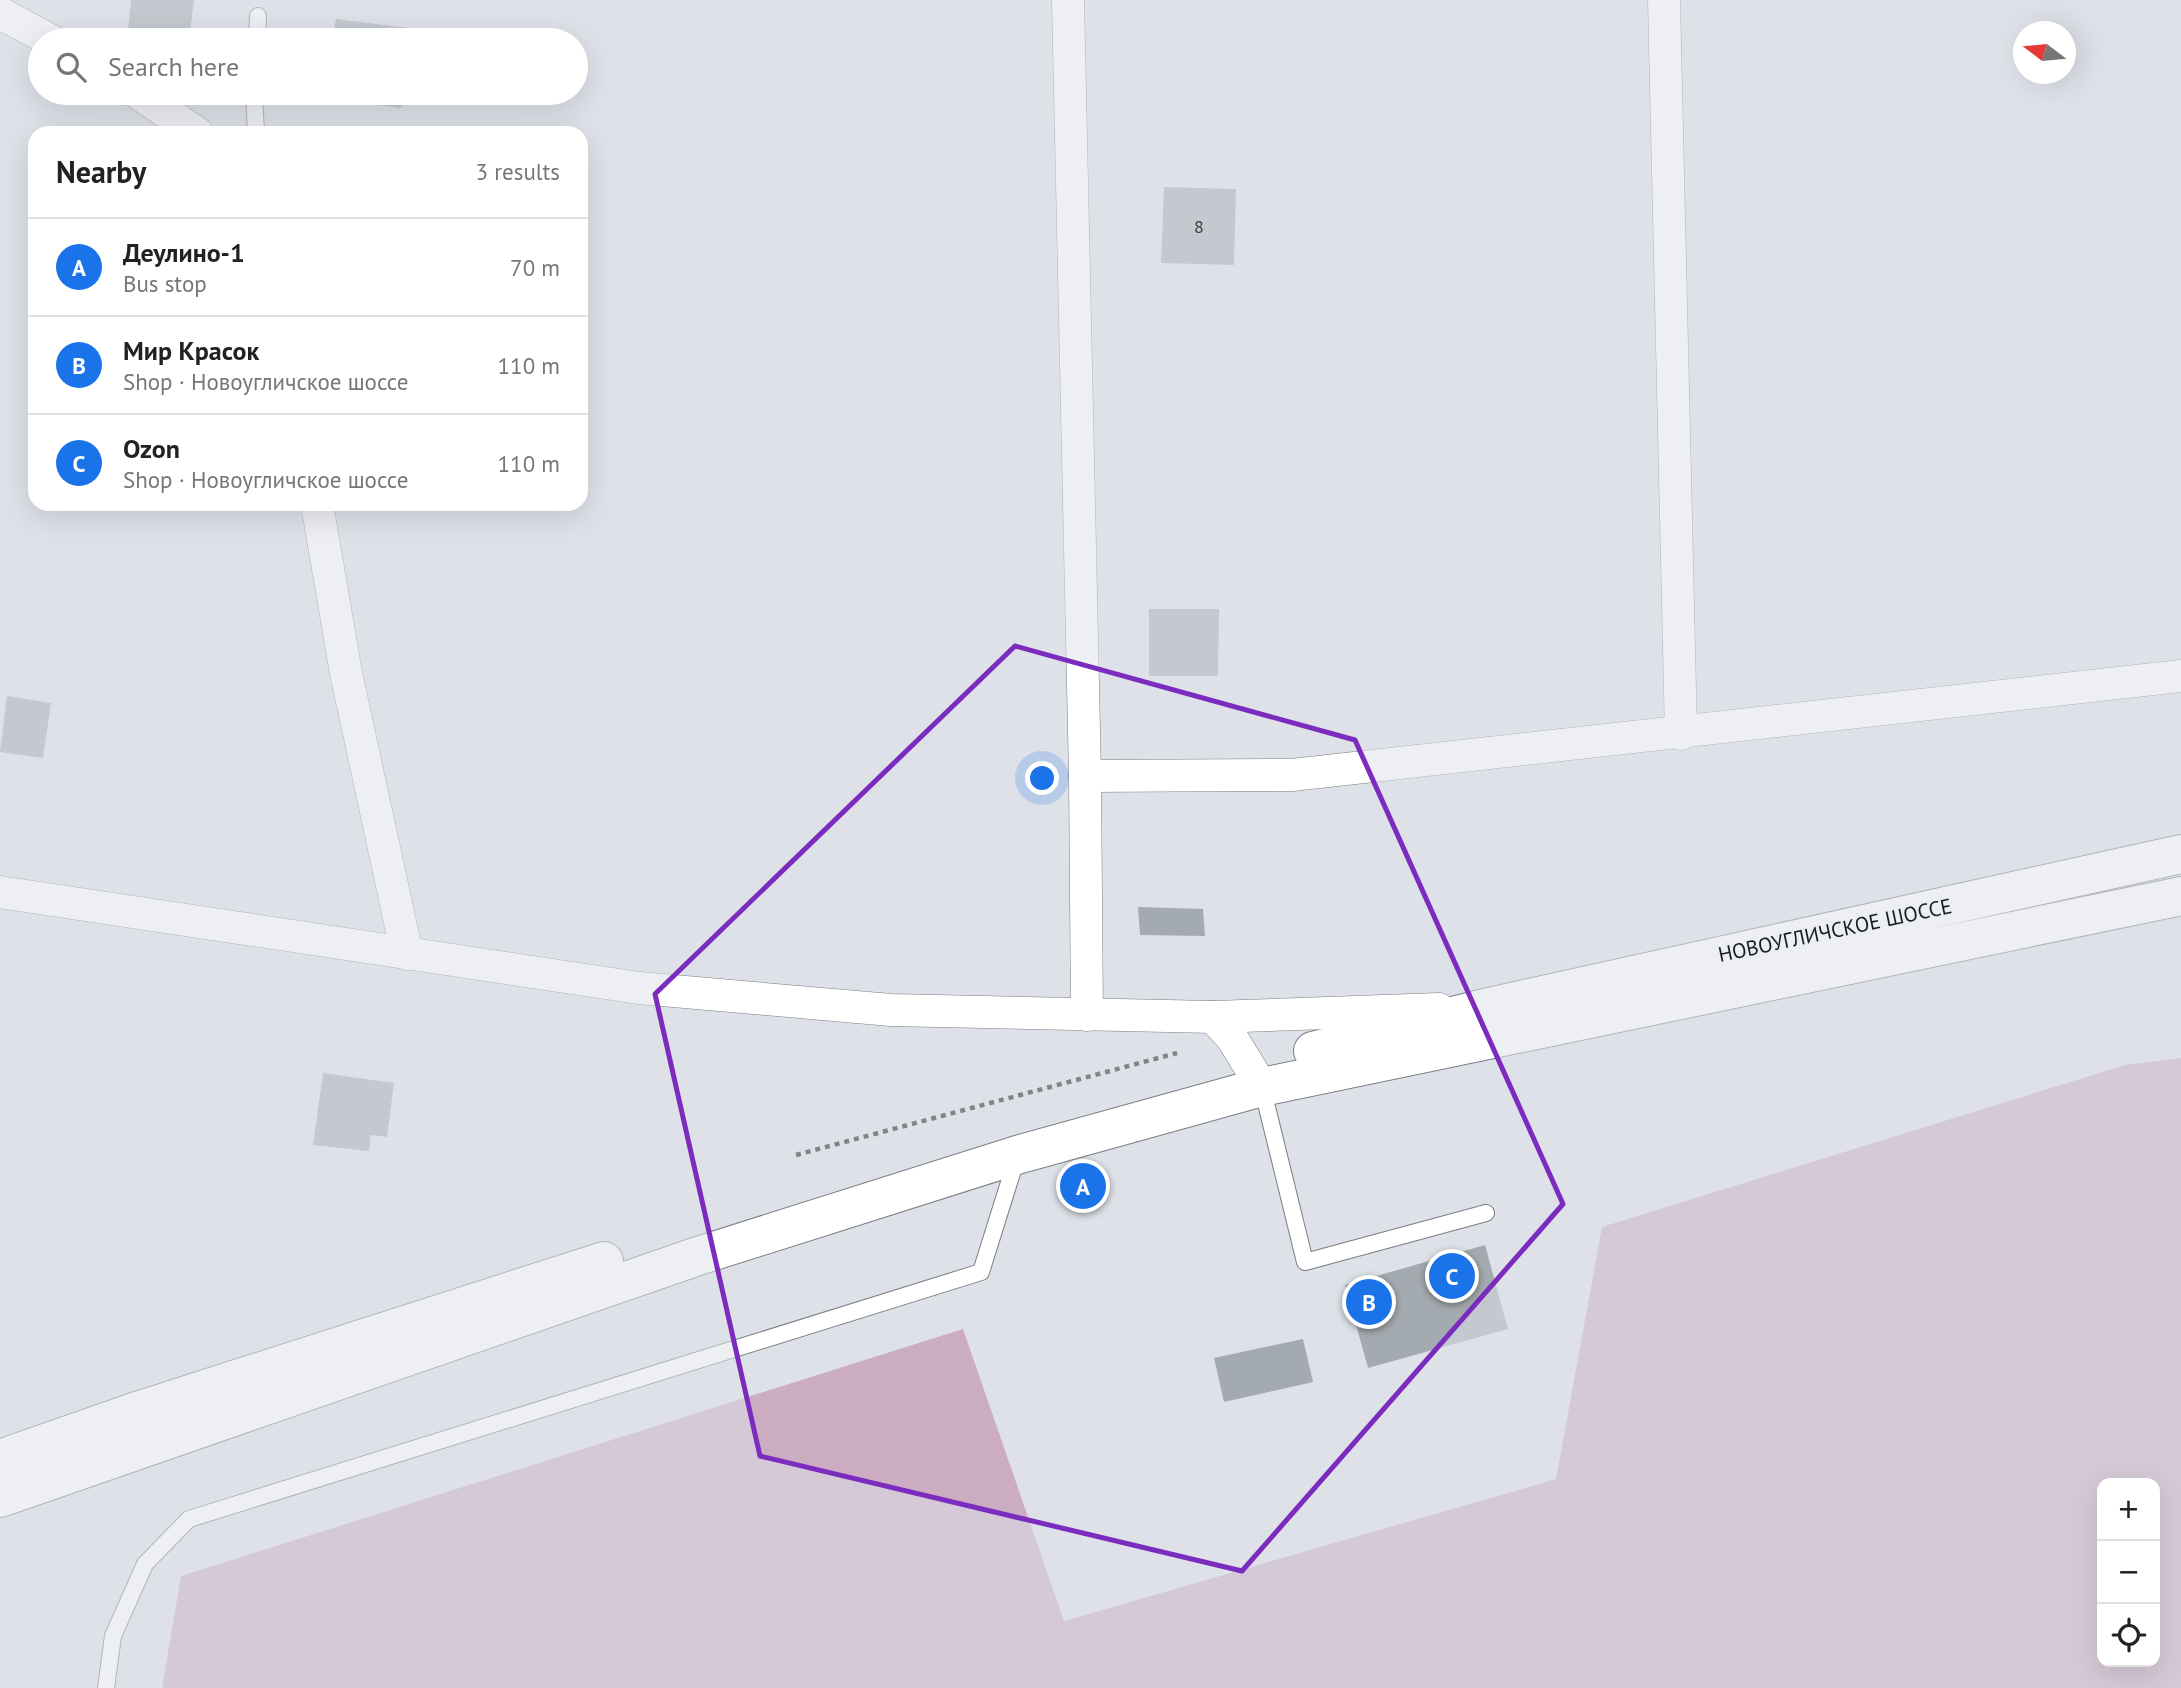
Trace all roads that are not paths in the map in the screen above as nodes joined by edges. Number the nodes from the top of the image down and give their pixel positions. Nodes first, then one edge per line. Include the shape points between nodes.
1 (1068, 0) edge
2 (1664, 0) edge
3 (0, 13) edge
4 (258, 16) dead end
5 (28, 28) edge
6 (258, 28) edge
7 (156, 105) edge
8 (255, 105) edge
9 (187, 126) edge
10 (256, 126) edge
11 (318, 511) edge
12 (2181, 676) edge
13 (1681, 734) junction
14 (1085, 776) junction
15 (2181, 854) edge
16 (0, 892) edge
17 (2181, 895) edge
18 (407, 954) junction
19 (1489, 1007) junction
20 (1087, 1015) junction
21 (1239, 1052) junction
22 (1017, 1154) junction
23 (1486, 1213) dead end
24 (0, 1459) edge
25 (0, 1498) edge
26 (106, 1688) edge

1 - 14 street
2 - 13 street
3 - 5 street
4 - 6 lane
7 - 9 street
8 - 10 lane
11 - 18 street via 346,673
12 - 13 street
13 - 14 street via 1292,775
14 - 20 street
15 - 19 main road, НОВОУГЛИЧСКОЕ ШОССЕ
16 - 18 street
17 - 21 main road
18 - 20 street via 652,989 891,1010
19 - 21 main road, НОВОУГЛИЧСКОЕ ШОССЕ
19 - 21 street
20 - 21 street
21 - 22 main road
21 - 23 lane via 1305,1262
21 - 24 main road
22 - 25 main road via 698,1256
22 - 26 lane via 982,1272 189,1519 145,1564 113,1636

